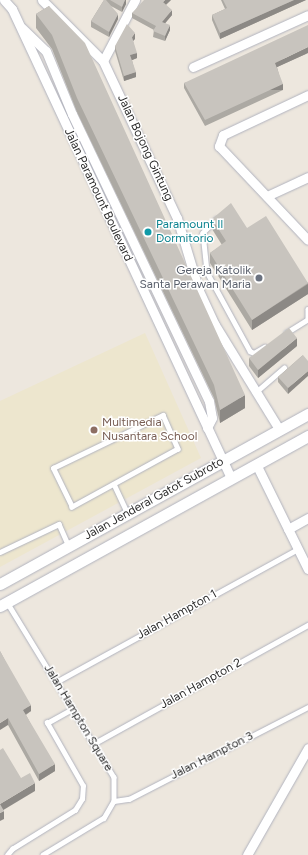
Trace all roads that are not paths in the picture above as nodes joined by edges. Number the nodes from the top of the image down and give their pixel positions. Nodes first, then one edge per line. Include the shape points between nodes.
1 (4, 0) edge
2 (42, 0) edge
3 (135, 0) edge
4 (308, 16) edge
5 (19, 26) junction
6 (103, 61) junction
7 (193, 67) dead end
8 (308, 96) edge
9 (308, 177) edge
10 (267, 196) junction
11 (218, 218) edge
12 (308, 240) edge
13 (308, 309) edge
14 (308, 319) edge
15 (279, 338) edge
16 (273, 342) edge
17 (284, 368) dead end
18 (255, 393) junction
19 (308, 414) edge
20 (207, 428) junction
21 (279, 429) junction
22 (308, 436) edge
23 (222, 461) junction
24 (256, 464) junction
25 (231, 478) junction
26 (114, 484) junction
27 (127, 512) junction
28 (308, 518) edge
29 (288, 529) junction
30 (69, 546) junction
31 (298, 549) junction
32 (0, 552) edge
33 (308, 569) edge
34 (0, 584) edge
35 (3, 604) edge
36 (308, 626) edge
37 (56, 682) junction
38 (308, 706) edge
39 (72, 709) junction
40 (93, 744) junction
41 (308, 748) edge
42 (114, 801) junction
43 (7, 855) edge
44 (43, 855) edge
45 (247, 855) edge

1 - 5 street, Jalan Paramount Boulevard
2 - 6 street, Jalan Bojong Gintung
3 - 6 street
4 - 7 street
5 - 20 street, Jalan Paramount Boulevard
5 - 20 street via 46,51 72,114 209,401 213,412
6 - 18 street, Jalan Bojong Gintung via 177,218 199,291
8 - 10 street via 223,135 219,141 218,146
9 - 10 street
10 - 12 street
11 - 16 lane via 203,233 207,272 250,350 254,353
13 - 14 lane
14 - 15 lane
17 - 18 lane
18 - 21 street, Jalan Bojong Gintung
19 - 21 street, Jalan Jenderal Gatot Subroto
20 - 23 street, Jalan Paramount Boulevard
21 - 23 street, Jalan Jenderal Gatot Subroto
22 - 24 street, Jalan Jenderal Gatot Subroto
23 - 25 street, Jalan Paramount Boulevard
23 - 27 street, Jalan Jenderal Gatot Subroto
24 - 25 street, Jalan Jenderal Gatot Subroto
24 - 29 street
25 - 35 street, Jalan Jenderal Gatot Subroto
26 - 26 lane via 178,449 163,415 52,468 72,507
26 - 27 lane
27 - 30 street, Jalan Jenderal Gatot Subroto
28 - 29 street
29 - 31 street
30 - 32 lane via 59,524
30 - 34 street, Jalan Jenderal Gatot Subroto
31 - 33 street
31 - 37 lane, Jalan Hampton 1
35 - 37 lane, Jalan Hampton Square
36 - 40 lane, Jalan Hampton 2
37 - 39 lane, Jalan Hampton Square
38 - 42 lane, Jalan Hampton 3 via 129,799
39 - 40 lane, Jalan Hampton Square
39 - 43 lane via 47,723 83,786 82,799 75,810 12,849
40 - 42 lane, Jalan Hampton Square via 114,777
41 - 45 street
42 - 44 lane via 104,818

